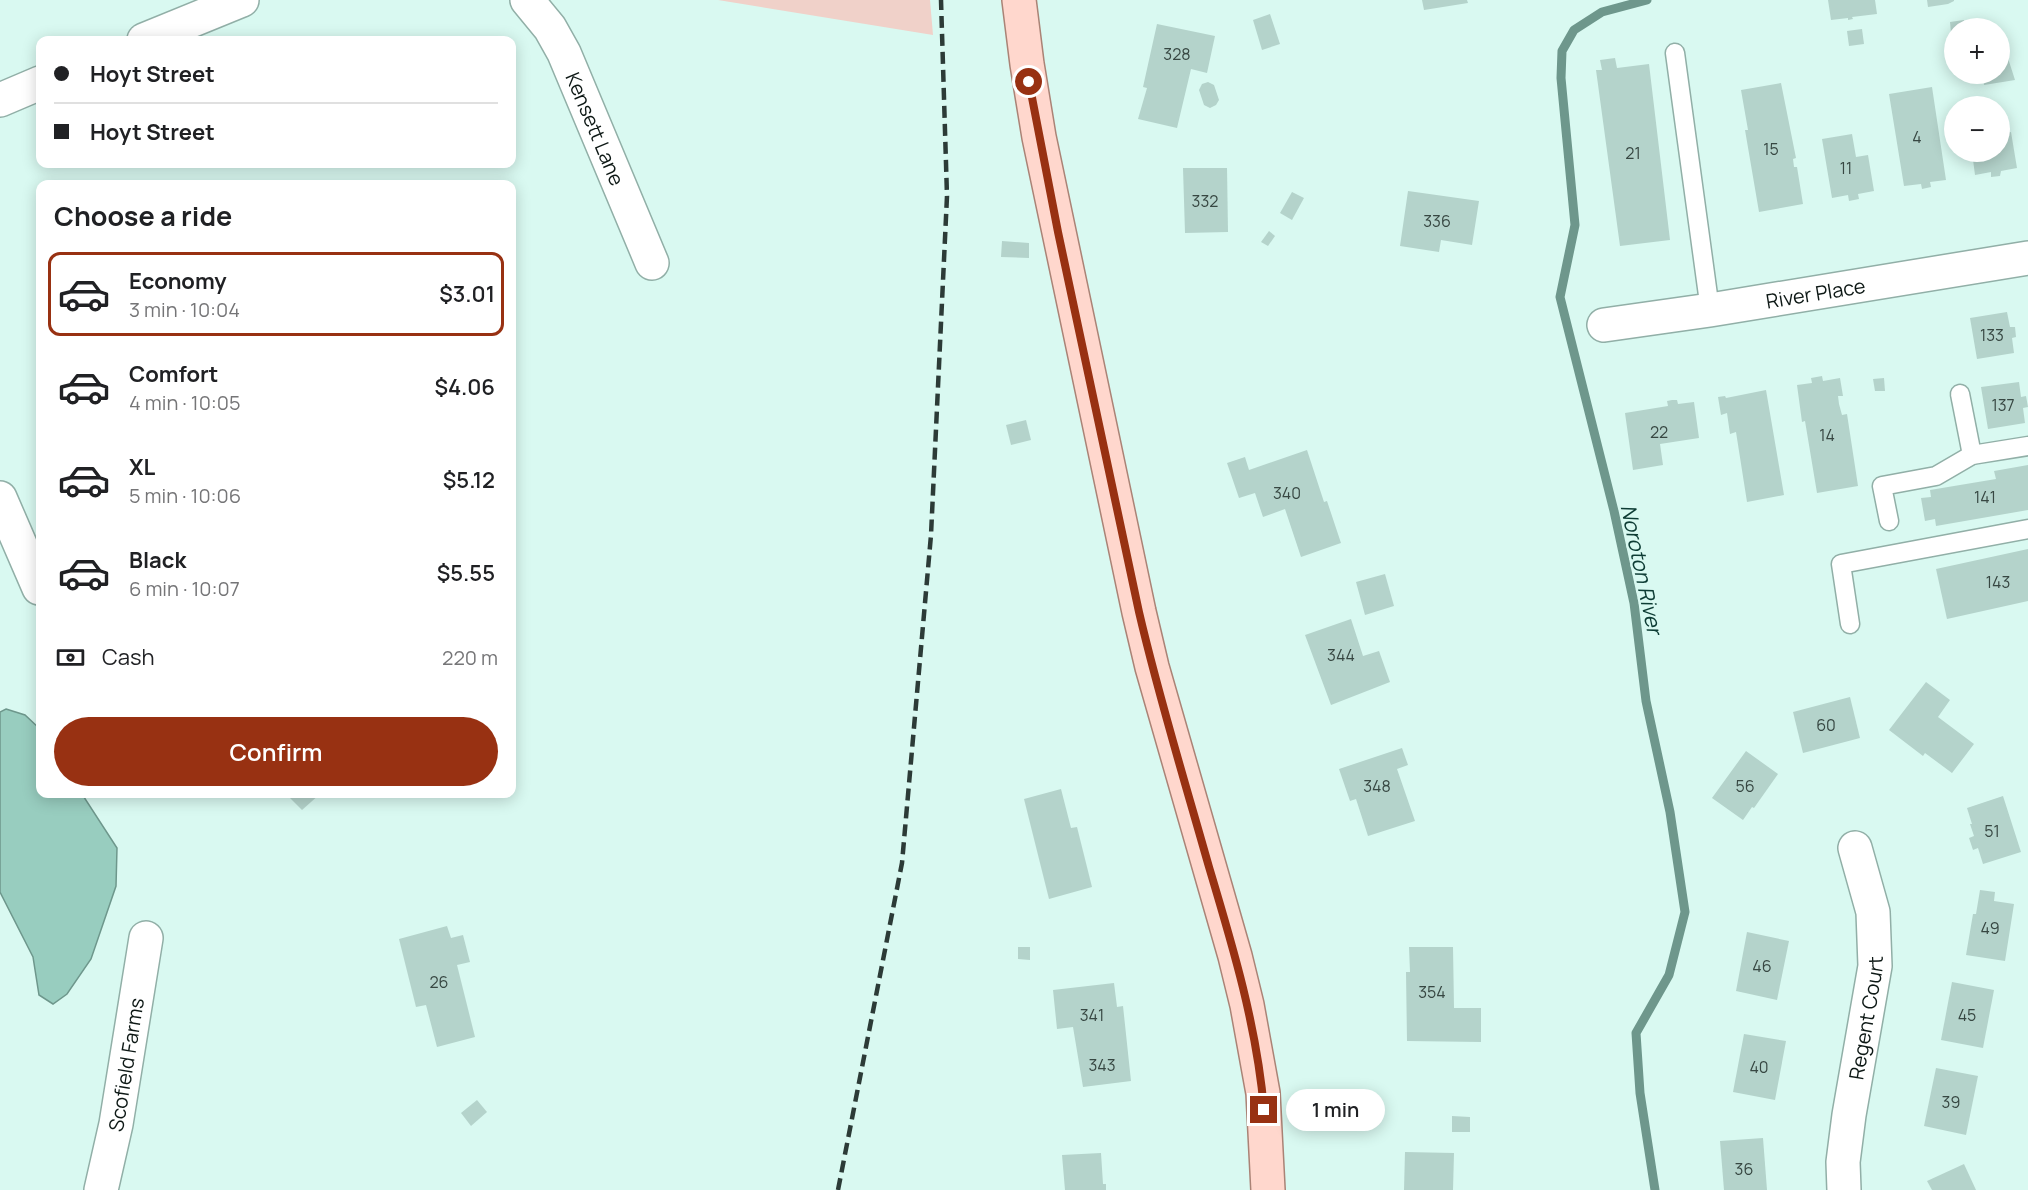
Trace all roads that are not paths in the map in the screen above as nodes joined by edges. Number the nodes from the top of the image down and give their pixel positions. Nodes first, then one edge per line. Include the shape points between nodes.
1 (242, 0) edge
2 (527, 0) edge
3 (1019, 0) edge
4 (154, 36) edge
5 (1675, 53) dead end
6 (36, 85) edge
7 (0, 100) edge
8 (2028, 258) edge
9 (652, 263) dead end
10 (1710, 310) junction
11 (1604, 325) dead end
12 (1960, 394) dead end
13 (2028, 446) edge
14 (1972, 455) junction
15 (0, 498) edge
16 (1889, 521) dead end
17 (2028, 529) edge
18 (36, 581) edge
19 (1850, 624) dead end
20 (1855, 848) dead end
21 (146, 938) dead end
22 (101, 1190) edge
23 (1268, 1190) edge
24 (1844, 1190) edge

1 - 4 street
2 - 9 street, Kensett Lane via 564,53
3 - 23 main road via 1038,137 1139,612 1247,1005 1263,1093
5 - 10 lane
6 - 7 street
8 - 10 street, River Place
10 - 11 street, River Place
12 - 14 lane
13 - 14 lane
14 - 16 lane via 1936,476 1882,486
15 - 18 street
17 - 19 lane via 1841,564
20 - 24 street, Regent Court via 1873,912 1875,966 1846,1139
21 - 22 street, Scofield Farms via 116,1124

